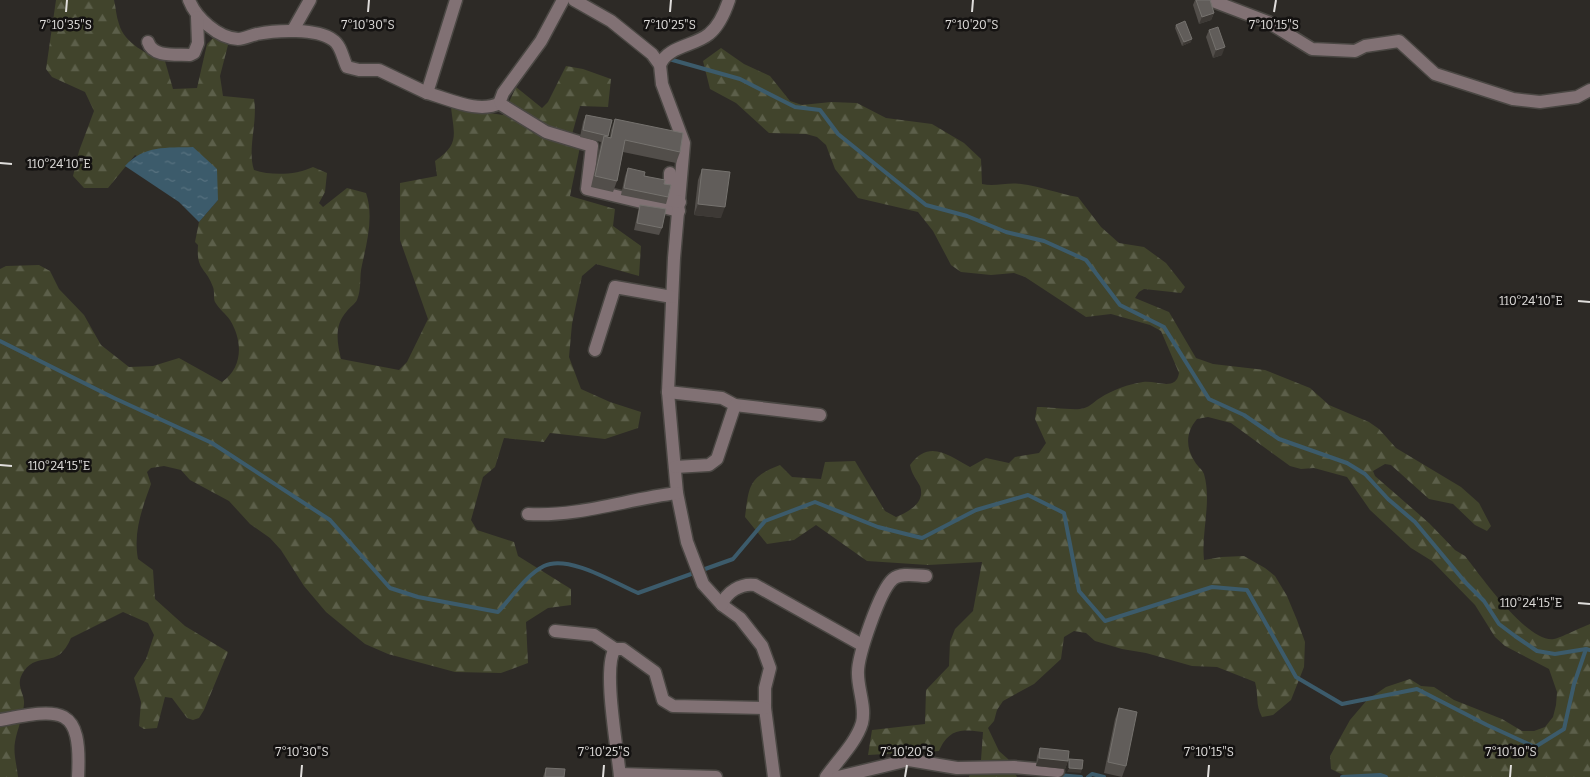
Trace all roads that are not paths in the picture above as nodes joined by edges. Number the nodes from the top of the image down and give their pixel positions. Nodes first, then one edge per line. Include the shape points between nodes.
1 (189, 0) edge
2 (310, 0) edge
3 (456, 0) edge
4 (563, 0) edge
5 (574, 0) edge
6 (730, 0) edge
7 (1210, 0) edge
8 (197, 17) junction
9 (296, 25) junction
10 (148, 42) dead end
11 (662, 60) junction
12 (1590, 90) edge
13 (427, 93) junction
14 (500, 103) junction
15 (670, 173) dead end
16 (679, 206) junction
17 (672, 297) junction
18 (595, 350) dead end
19 (668, 392) junction
20 (735, 405) junction
21 (820, 415) dead end
22 (675, 467) junction
23 (677, 493) junction
24 (528, 514) dead end
25 (926, 576) dead end
26 (722, 605) junction
27 (555, 632) dead end
28 (862, 646) junction
29 (615, 649) junction
30 (764, 708) junction
31 (0, 720) edge
32 (1058, 771) dead end
33 (620, 776) edge
34 (78, 777) edge
35 (716, 777) edge
36 (774, 777) edge
37 (826, 777) edge
38 (838, 777) edge

1 - 8 street
2 - 9 street
3 - 13 street
4 - 14 street via 541,41 503,93
5 - 11 street via 611,21
6 - 11 street via 710,34
7 - 12 street via 1268,22 1312,49 1355,51 1365,46 1400,41 1435,74 1512,99 1540,102 1577,96
8 - 9 street via 234,38
8 - 10 street via 198,42 194,53 159,53 150,49
9 - 13 street via 332,39 347,67 352,70 380,70
11 - 16 street via 662,84 684,143
13 - 14 street via 477,107 487,108
14 - 16 street via 546,132 592,146 587,189
15 - 16 street via 670,200
16 - 17 street
17 - 18 street via 615,287
17 - 19 street
19 - 20 street via 722,398
19 - 22 street
20 - 21 street
20 - 22 street via 717,459 709,465
22 - 23 street
23 - 24 street via 571,513
23 - 26 street via 694,562 703,584
25 - 28 street via 901,575 893,579
26 - 28 street via 737,587 755,585
26 - 30 street via 740,618 762,646 770,668
27 - 29 street via 594,635
28 - 37 street via 858,674 862,723
29 - 30 street via 623,649 652,669 662,700 673,706
29 - 33 street via 610,696
30 - 36 street
31 - 34 street via 41,712 58,714 71,722 78,737
32 - 38 street via 1014,766 957,768 909,760
33 - 35 street

